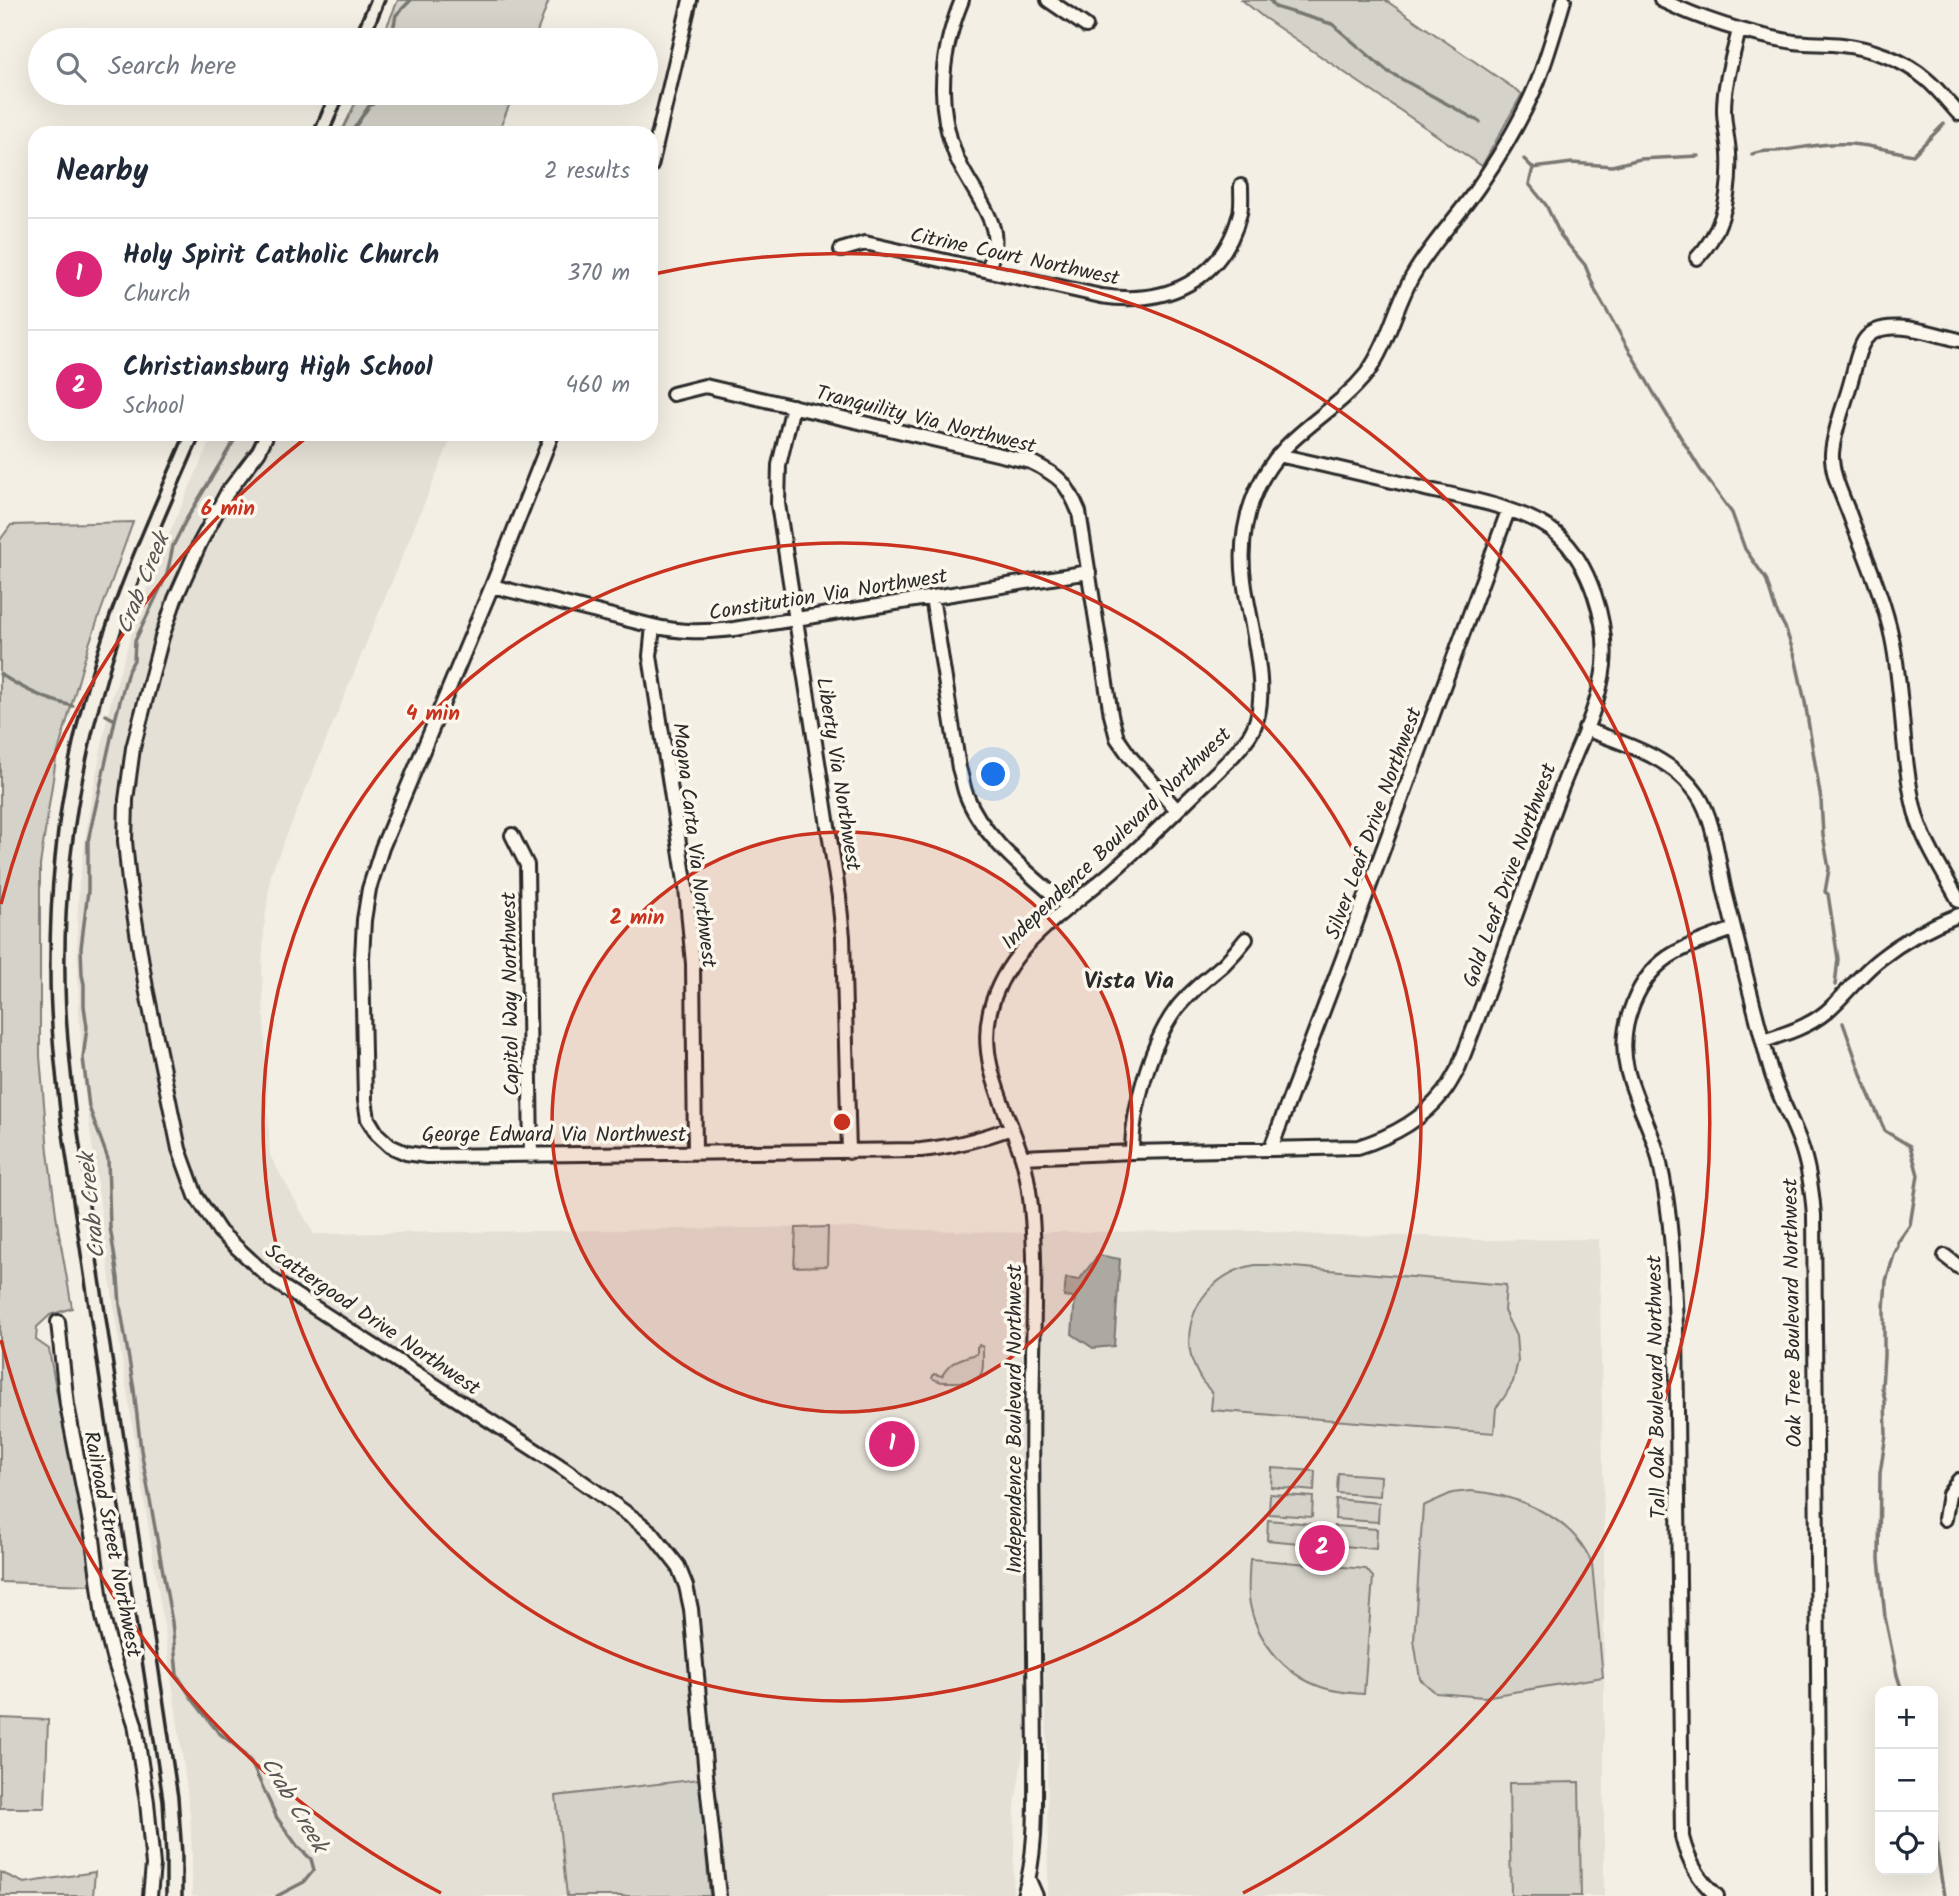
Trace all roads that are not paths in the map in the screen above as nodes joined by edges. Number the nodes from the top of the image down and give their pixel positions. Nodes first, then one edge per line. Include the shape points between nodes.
1 (690, 0) edge
2 (962, 0) edge
3 (1048, 0) edge
4 (1564, 0) edge
5 (1661, 0) edge
6 (1086, 26) dead end
7 (1739, 30) junction
8 (1959, 114) edge
9 (658, 136) edge
10 (1241, 186) dead end
11 (841, 250) dead end
12 (1697, 258) dead end
13 (988, 270) junction
14 (1959, 340) edge
15 (673, 394) dead end
16 (793, 406) junction
17 (264, 441) edge
18 (549, 441) edge
19 (1278, 454) junction
20 (1508, 511) junction
21 (1089, 572) junction
22 (492, 586) junction
23 (932, 597) junction
24 (796, 619) junction
25 (653, 626) junction
26 (1585, 729) junction
27 (1177, 810) junction
28 (512, 835) dead end
29 (1959, 901) edge
30 (1067, 907) junction
31 (1959, 915) edge
32 (1734, 929) junction
33 (1246, 939) dead end
34 (1763, 1041) junction
35 (1011, 1128) junction
36 (1271, 1147) junction
37 (849, 1152) junction
38 (1132, 1152) junction
39 (695, 1153) junction
40 (531, 1156) junction
41 (1023, 1157) junction
42 (1945, 1256) dead end
43 (1959, 1266) edge
44 (58, 1322) dead end
45 (1959, 1480) edge
46 (1945, 1519) dead end
47 (1029, 1880) junction
48 (150, 1896) edge
49 (719, 1896) edge
50 (1024, 1896) edge
51 (1036, 1896) edge
52 (1717, 1896) edge
53 (1820, 1896) edge

1 - 9 street
2 - 13 street via 947,43 943,99 955,154 994,233
3 - 6 street
4 - 19 street, Independence Boulevard Northwest via 1523,115 1478,188 1416,270 1378,355 1352,388
5 - 7 street
7 - 8 street via 1872,51 1924,78
7 - 12 street via 1724,110 1729,169 1725,206 1710,245
10 - 13 street, Citrine Court Northwest via 1240,212 1220,257 1205,274 1166,294 1125,300
11 - 13 street, Citrine Court Northwest via 865,243
14 - 29 street via 1887,327 1864,340 1832,460 1892,638 1915,814
15 - 16 street, Tranquility Via Northwest via 705,386
16 - 21 street, Tranquility Via Northwest via 1031,462 1051,472 1062,481 1079,512
16 - 24 street, Liberty Via Northwest via 777,484
17 - 49 street, Scattergood Drive Northwest via 227,493 175,599 133,748 126,800 129,882 179,1149 196,1196 220,1232 272,1280 563,1468 652,1533 678,1566 691,1609
18 - 22 street, George Edward Via Northwest
19 - 20 street, Gold Leaf Drive Northwest
19 - 27 street, Independence Boulevard Northwest via 1250,506 1242,555 1262,691 1260,710 1254,730 1240,749
20 - 26 street, Gold Leaf Drive Northwest via 1557,535 1576,558 1595,596 1605,634 1604,667
20 - 36 street, Silver Leaf Drive Northwest
21 - 23 street, Constitution Via Northwest
21 - 27 street, Tranquility Via Northwest via 1117,738
22 - 25 street, Constitution Via Northwest
22 - 40 street, George Edward Via Northwest via 369,889 362,958 365,1100 377,1134 406,1153
23 - 24 street, Constitution Via Northwest
23 - 30 street via 966,794 997,842
24 - 25 street, Constitution Via Northwest via 700,633
24 - 37 street, Liberty Via Northwest via 843,937
25 - 39 street, Magna Carta Via Northwest via 650,656 686,888 693,964
26 - 32 street, Oak Tree Boulevard Northwest via 1648,753 1684,778 1698,796 1708,817
26 - 36 street, Gold Leaf Drive Northwest via 1458,1069 1443,1093 1422,1114 1380,1140 1357,1147
27 - 30 street, Independence Boulevard Northwest
28 - 40 street, Capitol Way Northwest via 527,865
30 - 35 street, Independence Boulevard Northwest via 1015,958 990,1013 989,1058
31 - 34 street via 1877,960 1816,1020
32 - 34 street, Oak Tree Boulevard Northwest
32 - 52 street, Tall Oak Boulevard Northwest via 1673,954 1656,969 1638,995 1624,1044 1633,1090 1657,1147 1674,1266 1682,1837 1694,1871
33 - 38 street via 1176,1010 1160,1037 1136,1108
34 - 53 street, Oak Tree Boulevard Northwest via 1801,1143 1812,1189
35 - 37 street, George Edward Via Northwest via 950,1147
35 - 41 street, Independence Boulevard Northwest
36 - 38 street, Gold Leaf Drive Northwest
37 - 39 street, George Edward Via Northwest
38 - 41 street, Gold Leaf Drive Northwest
39 - 40 street, George Edward Via Northwest
41 - 47 street, Independence Boulevard Northwest via 1034,1275 1035,1790
42 - 43 street
44 - 48 street, Railroad Street Northwest via 67,1405 103,1618 135,1724 152,1853
45 - 46 street via 1949,1494
47 - 50 street, Independence Boulevard Northwest
47 - 51 street, Independence Boulevard Northwest

